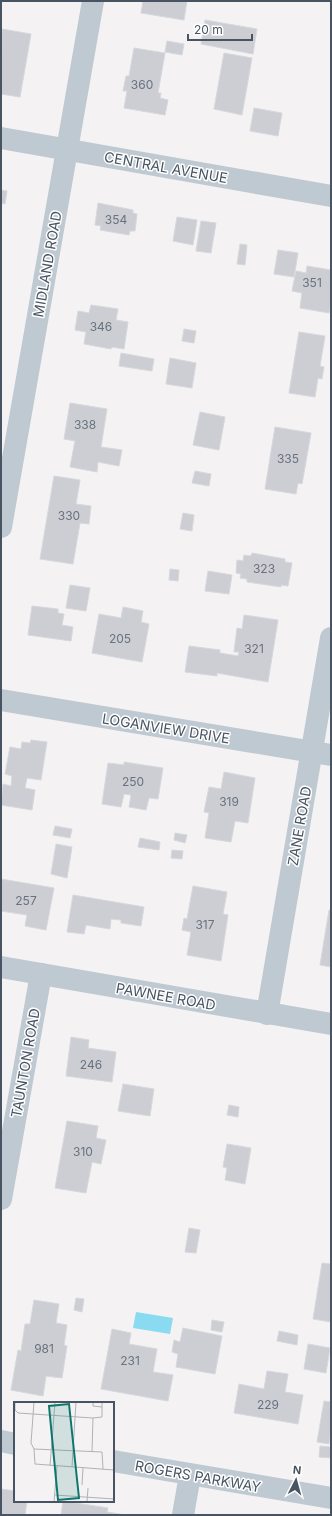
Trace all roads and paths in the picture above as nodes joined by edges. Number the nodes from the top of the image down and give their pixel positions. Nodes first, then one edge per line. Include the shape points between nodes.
1 (92, 1) edge
2 (1, 138) edge
3 (66, 150) junction
4 (331, 196) edge
5 (1, 527) edge
6 (331, 638) edge
7 (1, 700) edge
8 (321, 754) edge
9 (1, 968) edge
10 (41, 974) junction
11 (267, 1014) junction
12 (331, 1024) edge
13 (1, 1199) edge
14 (1, 1441) edge
15 (14, 1444) edge
16 (114, 1461) edge
17 (190, 1475) junction
18 (331, 1498) edge
19 (183, 1515) edge

1 - 3 street, MIDLAND ROAD
2 - 3 street, CENTRAL AVENUE
3 - 4 street, CENTRAL AVENUE
3 - 5 street, MIDLAND ROAD
6 - 8 street, ZANE ROAD
7 - 8 street, LOGANVIEW DRIVE
8 - 11 street, ZANE ROAD
9 - 10 street, PAWNEE ROAD
10 - 11 street, PAWNEE ROAD
10 - 13 street, TAUNTON ROAD
11 - 12 street, PAWNEE ROAD
14 - 15 street
16 - 17 street, ROGERS PARKWAY
17 - 18 street, ROGERS PARKWAY
17 - 19 street

